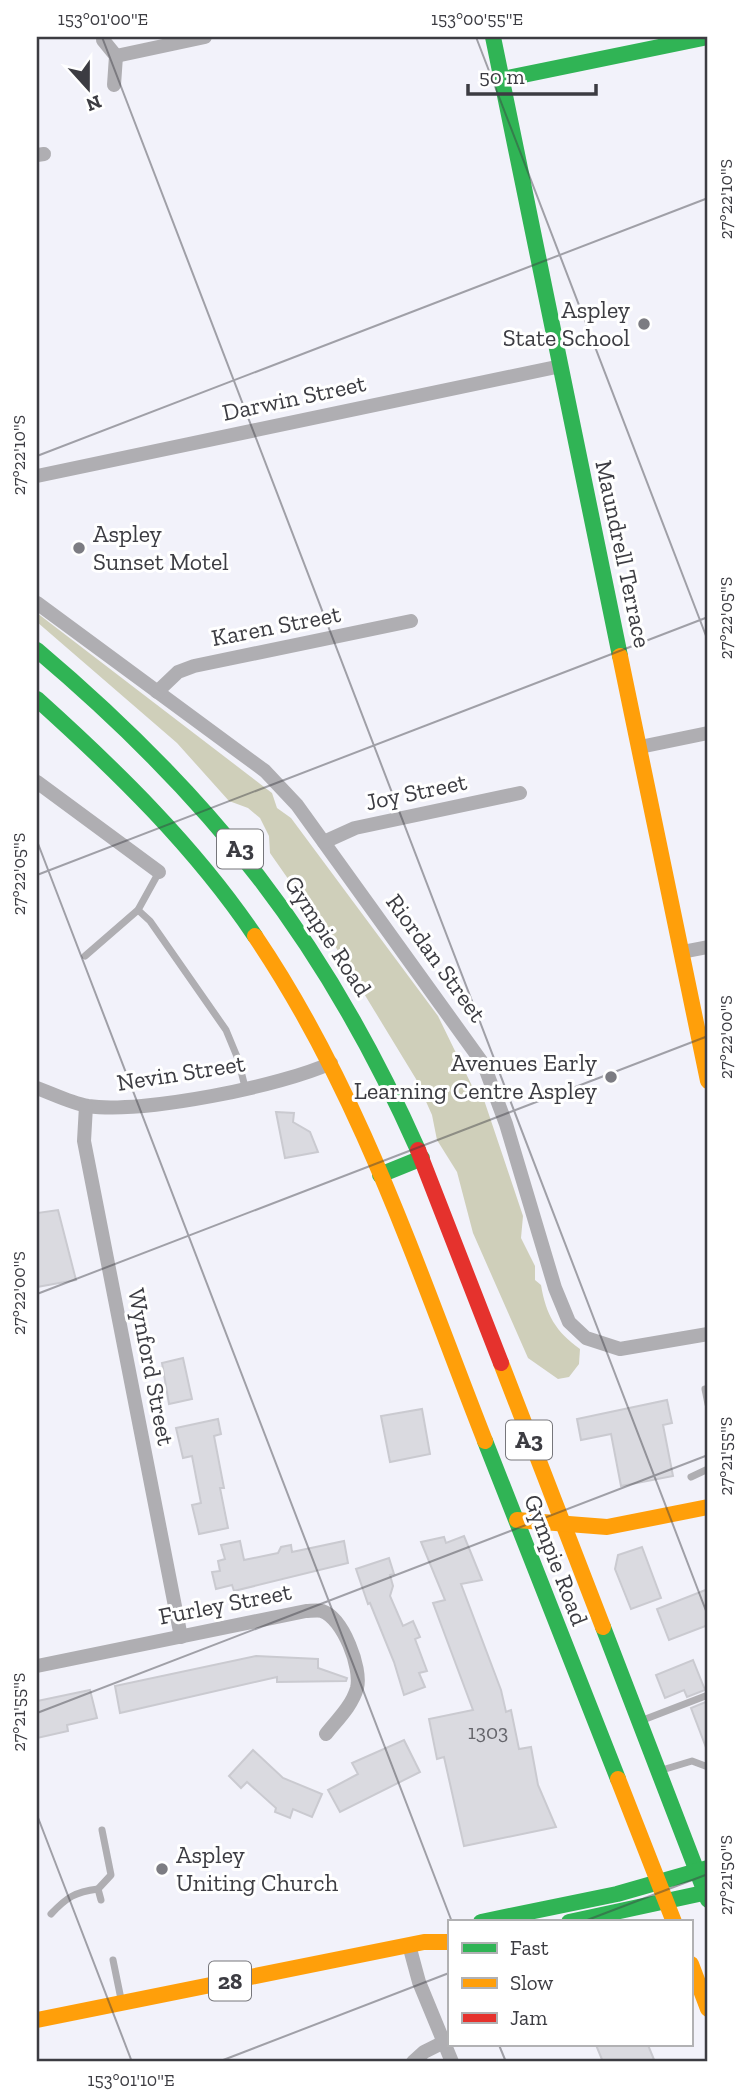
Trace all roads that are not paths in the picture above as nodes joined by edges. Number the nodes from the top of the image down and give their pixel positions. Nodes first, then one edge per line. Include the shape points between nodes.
1 (205, 37) edge
2 (493, 37) edge
3 (708, 37) edge
4 (103, 40) dead end
5 (116, 56) junction
6 (503, 79) junction
7 (114, 85) dead end
8 (561, 366) junction
9 (37, 476) edge
10 (37, 603) edge
11 (411, 621) dead end
12 (37, 650) edge
13 (158, 692) junction
14 (37, 699) edge
15 (708, 733) edge
16 (640, 747) junction
17 (37, 782) edge
18 (520, 793) dead end
19 (324, 842) junction
20 (159, 872) joint
21 (138, 910) junction
22 (708, 947) edge
23 (681, 952) junction
24 (85, 956) dead end
25 (331, 1063) junction
26 (708, 1080) edge
27 (245, 1087) junction
28 (37, 1088) edge
29 (86, 1106) junction
30 (422, 1158) junction
31 (380, 1175) junction
32 (708, 1334) edge
33 (705, 1389) dead end
34 (708, 1404) edge
35 (708, 1469) edge
36 (691, 1477) dead end
37 (708, 1507) edge
38 (517, 1520) junction
39 (562, 1525) junction
40 (181, 1637) junction
41 (37, 1665) edge
42 (708, 1695) edge
43 (639, 1721) junction
44 (326, 1734) dead end
45 (708, 1767) edge
46 (658, 1772) junction
47 (102, 1830) dead end
48 (703, 1870) edge
49 (659, 1884) junction
50 (98, 1889) junction
51 (707, 1895) edge
52 (101, 1900) dead end
53 (666, 1903) junction
54 (51, 1914) dead end
55 (490, 1920) edge
56 (579, 1920) edge
57 (673, 1920) edge
58 (448, 1929) edge
59 (448, 1942) edge
60 (416, 1943) junction
61 (113, 1960) dead end
62 (692, 1967) edge
63 (122, 2003) junction
64 (708, 2009) edge
65 (37, 2020) edge
66 (444, 2042) junction
67 (413, 2062) edge
68 (452, 2062) edge

1 - 5 street
2 - 6 main road, Maundrell Terrace
3 - 6 main road
4 - 5 street
5 - 7 street
6 - 8 main road, Maundrell Terrace
8 - 9 street, Darwin Street
8 - 16 main road, Maundrell Terrace
10 - 13 street, Riordan Street
11 - 13 street, Karen Street via 194,666 178,672
12 - 30 main road, Gympie Road / A3 via 154,753 275,892 368,1040
13 - 19 street, Riordan Street via 283,787
14 - 25 main road, Gympie Road / A3 via 137,792 220,886 280,972
15 - 16 street
16 - 23 main road, Maundrell Terrace
17 - 20 street
18 - 19 street, Joy Street via 355,828
19 - 32 street, Riordan Street via 484,1065 569,1322 586,1338 620,1349
20 - 21 lane
21 - 24 lane
21 - 27 lane via 226,1030
22 - 23 street
23 - 26 main road, Maundrell Terrace
25 - 27 street, Nevin Street via 309,1073
25 - 31 main road, Gympie Road / A3
27 - 29 street, Nevin Street via 135,1107
28 - 29 street, Nevin Street
29 - 40 street, Wynford Street via 84,1141
30 - 31 main road
30 - 39 main road, Gympie Road / A3
31 - 38 main road, Gympie Road / A3
33 - 34 lane
35 - 36 lane
37 - 39 main road via 607,1527
38 - 39 main road
38 - 49 main road, Gympie Road / A3
39 - 43 main road, Gympie Road / A3
40 - 41 street, Furley Street
40 - 44 street, Furley Street via 323,1611 337,1621 346,1636 358,1686
42 - 43 lane
43 - 46 main road, Gympie Road / A3
45 - 46 lane via 692,1761
46 - 48 main road, Gympie Road / A3
47 - 50 lane via 111,1875
48 - 49 main road
48 - 51 main road, Gympie Road / A3
49 - 53 main road, Gympie Road / A3
49 - 55 main road
50 - 52 lane
50 - 54 lane via 76,1892
51 - 53 main road
53 - 56 main road
53 - 57 main road, Gympie Road / A3
58 - 60 main road, 28
59 - 60 main road, 28
60 - 63 main road, 28
60 - 66 street via 419,1982
61 - 63 lane
62 - 64 main road
63 - 65 main road, 28
66 - 67 street
66 - 68 street

